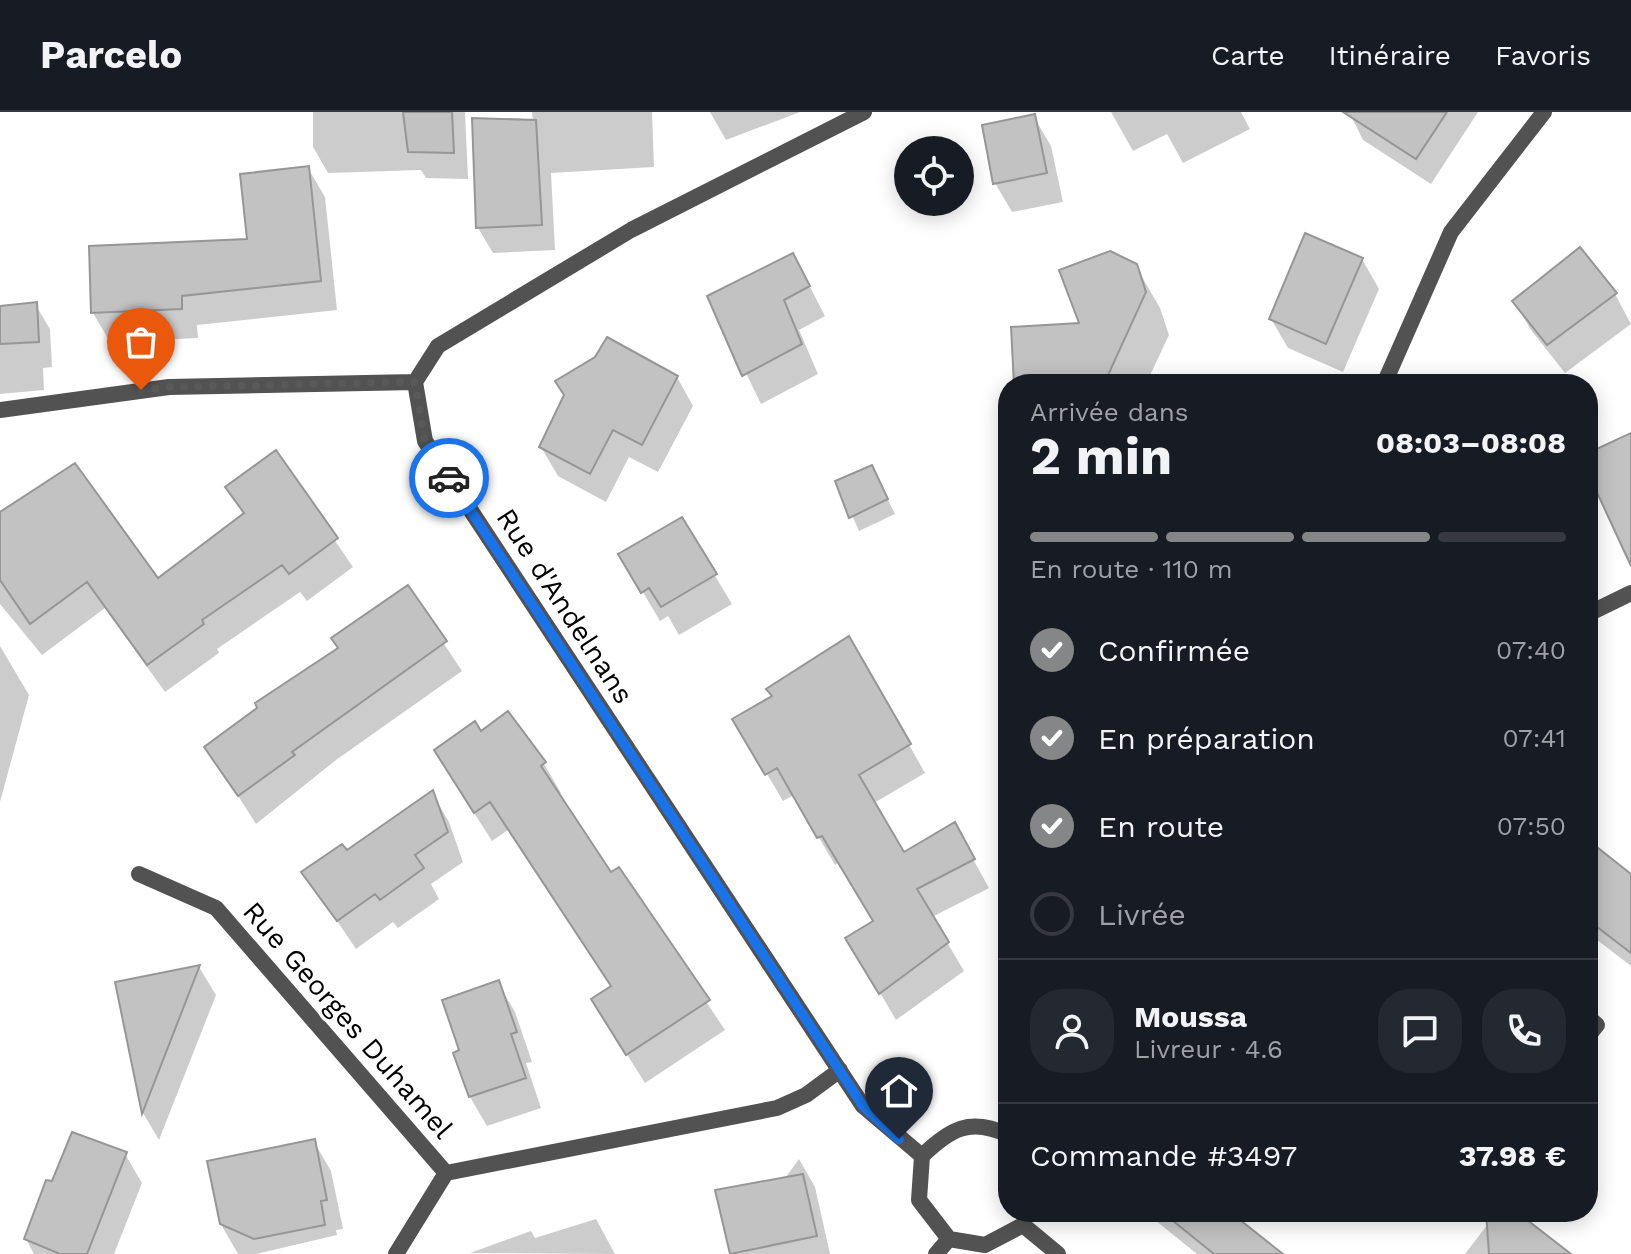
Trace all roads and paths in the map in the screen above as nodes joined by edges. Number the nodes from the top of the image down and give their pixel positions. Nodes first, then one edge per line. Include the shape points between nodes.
1 (864, 112) edge
2 (1544, 112) edge
3 (1388, 374) edge
4 (415, 382) junction
5 (0, 410) edge
6 (1631, 593) edge
7 (1598, 609) edge
8 (139, 874) dead end
9 (840, 1070) junction
10 (998, 1130) edge
11 (922, 1156) junction
12 (446, 1173) junction
13 (1020, 1222) edge
14 (1028, 1222) edge
15 (949, 1239) junction
16 (396, 1254) edge
17 (936, 1254) edge
18 (1058, 1254) edge

1 - 4 street via 631,230 438,346
2 - 3 street via 1451,232
4 - 5 street via 169,387
4 - 9 street, Rue d'Andelnans via 425,441
6 - 7 street
8 - 12 street, Rue Georges Duhamel via 216,908
9 - 11 street, Rue d'Andelnans via 863,1106
9 - 12 street, Rue Georges Duhamel via 777,1108
10 - 11 street via 986,1124 947,1132
11 - 15 street via 919,1200
12 - 16 street
13 - 15 street via 985,1245
14 - 18 street
15 - 17 street

